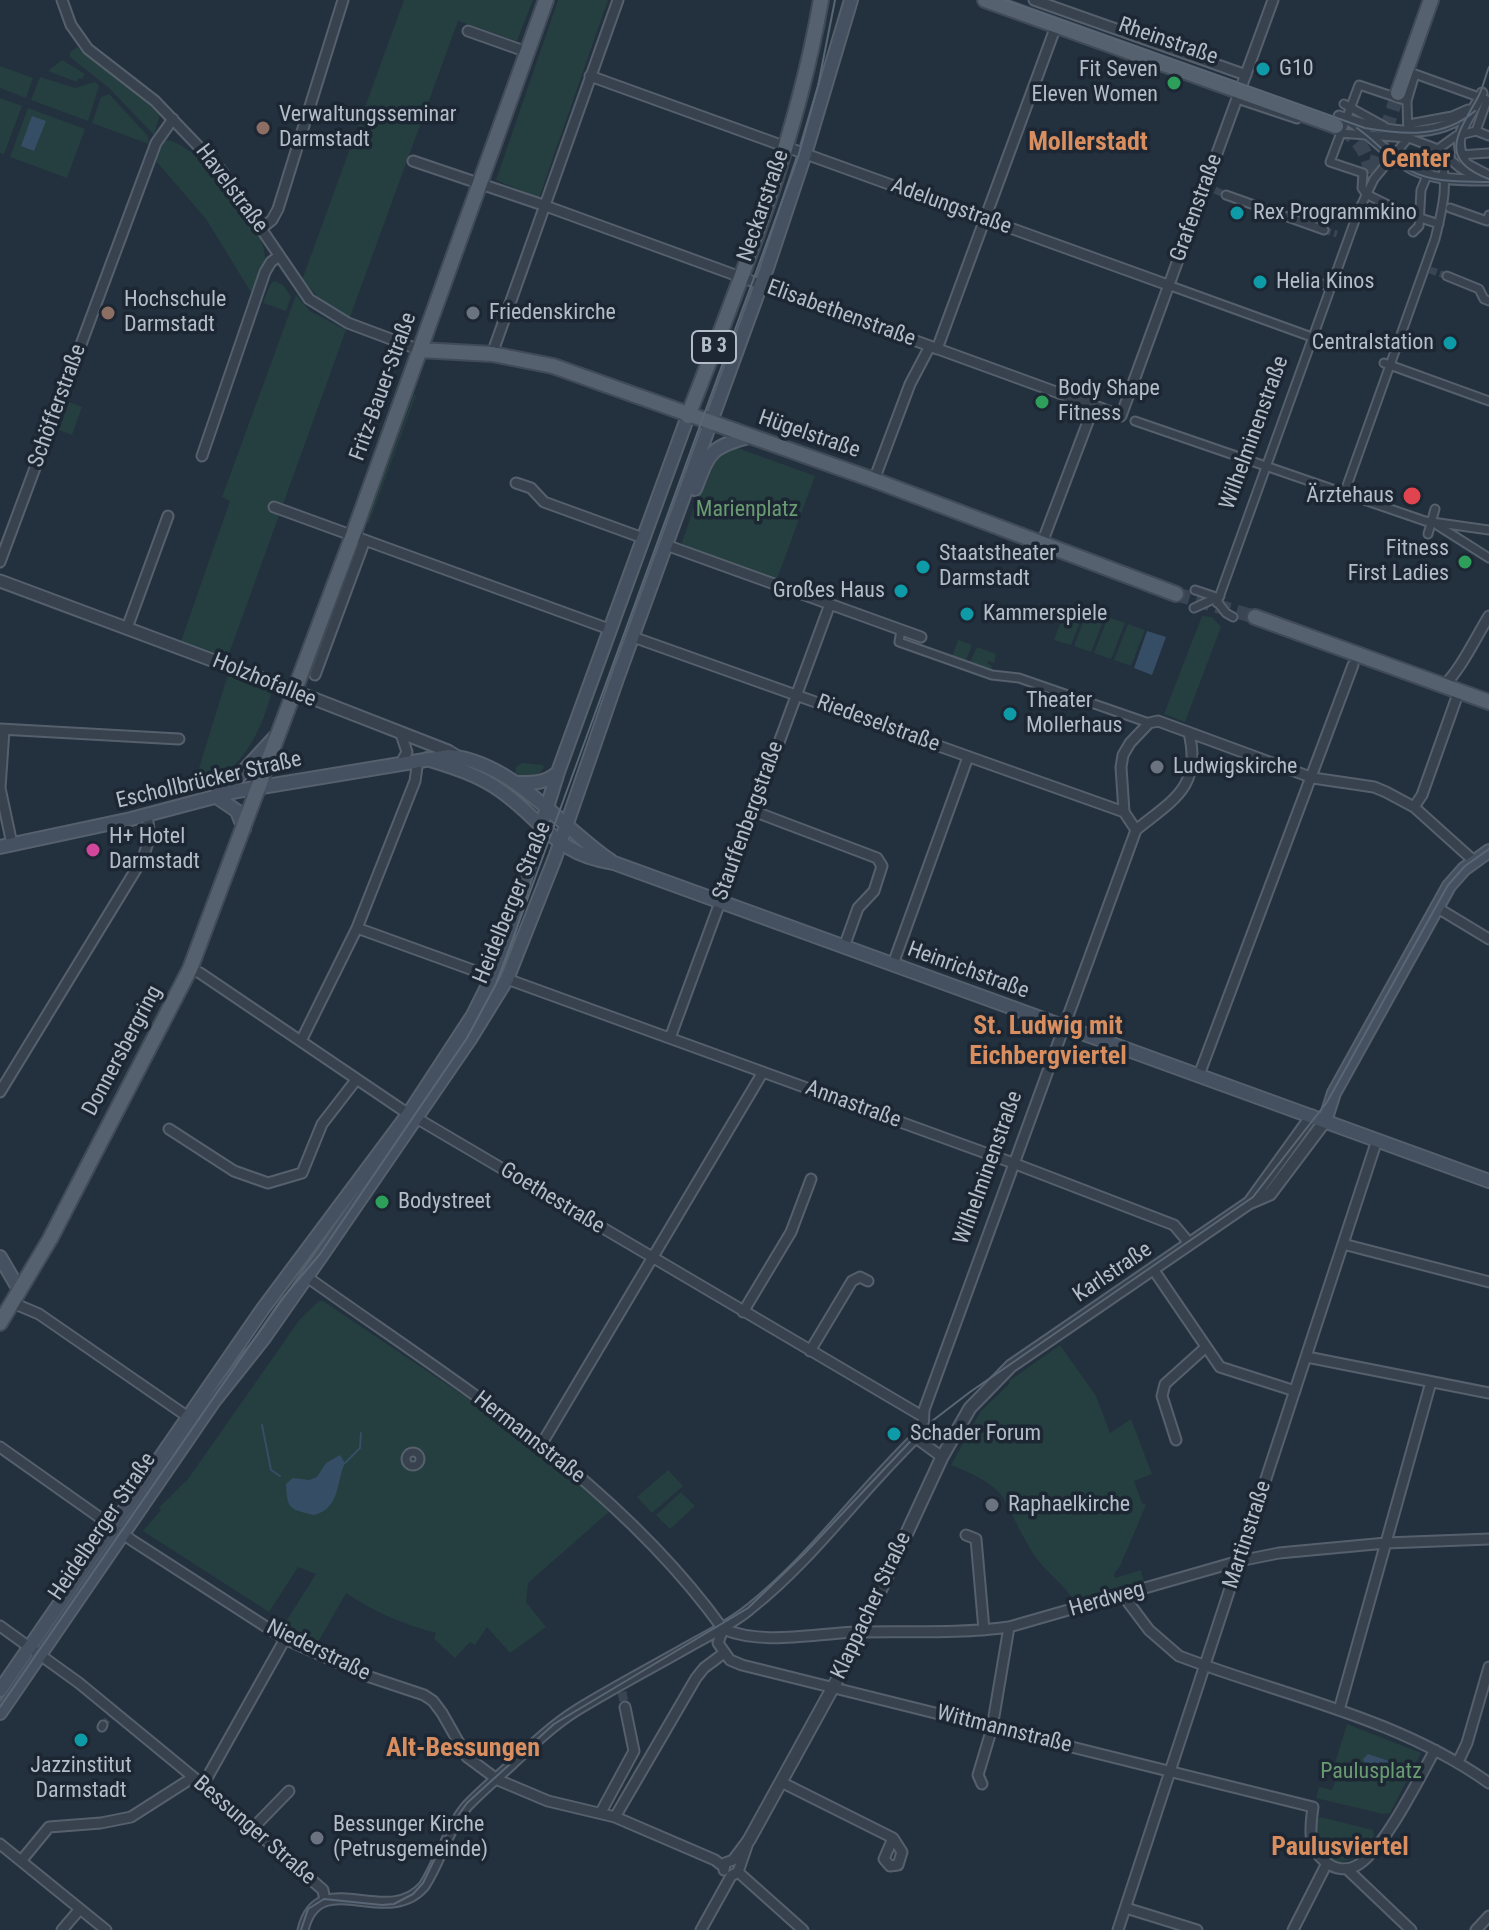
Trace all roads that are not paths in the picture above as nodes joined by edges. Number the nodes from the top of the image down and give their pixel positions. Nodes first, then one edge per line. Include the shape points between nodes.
1 (62, 0) edge
2 (343, 0) edge
3 (546, 0) edge
4 (618, 0) edge
5 (821, 0) edge
6 (851, 0) edge
7 (985, 0) edge
8 (1034, 0) edge
9 (1273, 0) edge
10 (1431, 0) edge
11 (1056, 26) junction
12 (468, 31) dead end
13 (527, 52) junction
14 (1246, 75) junction
15 (590, 76) junction
16 (1238, 95) junction
17 (1397, 95) junction
18 (1481, 100) edge
19 (173, 119) junction
20 (1342, 120) junction
21 (1409, 131) junction
22 (1476, 131) junction
23 (1369, 134) junction
24 (1458, 135) junction
25 (1489, 136) edge
26 (786, 147) junction
27 (1438, 149) junction
28 (1489, 153) edge
29 (805, 154) junction
30 (1461, 155) junction
31 (1393, 156) junction
32 (413, 161) dead end
33 (1447, 162) junction
34 (1427, 175) junction
35 (1446, 179) junction
36 (1487, 180) edge
37 (480, 183) junction
38 (1205, 186) junction
39 (1215, 190) tunnel mouth
40 (1366, 194) junction
41 (1226, 195) tunnel mouth
42 (543, 205) junction
43 (1449, 207) junction
44 (1489, 215) edge
45 (1419, 218) junction
46 (986, 219) junction
47 (1439, 224) junction
48 (262, 228) junction
49 (1324, 230) tunnel mouth
50 (1413, 232) dead end
51 (1337, 234) tunnel mouth
52 (1349, 238) junction
53 (279, 256) junction
54 (1447, 276) tunnel mouth
55 (741, 278) junction
56 (1475, 278) dead end
57 (1488, 282) edge
58 (1319, 283) dead end
59 (760, 285) junction
60 (1168, 285) junction
61 (1331, 287) junction
62 (1480, 291) junction
63 (1489, 301) edge
64 (1316, 339) junction
65 (933, 348) junction
66 (420, 350) junction
67 (492, 354) junction
68 (1387, 364) junction
69 (1489, 401) edge
70 (1093, 407) junction
71 (688, 416) junction
72 (1121, 416) joint
73 (1135, 421) dead end
74 (710, 424) junction
75 (749, 437) junction
76 (202, 456) dead end
77 (1267, 467) junction
78 (874, 480) junction
79 (516, 483) dead end
80 (1337, 490) junction
81 (274, 507) dead end
82 (680, 507) junction
83 (1435, 509) dead end
84 (168, 516) dead end
85 (1429, 522) junction
86 (1489, 530) edge
87 (1428, 534) dead end
88 (359, 538) junction
89 (643, 538) junction
90 (1042, 543) junction
91 (1239, 544) junction
92 (666, 545) junction
93 (1250, 548) dead end
94 (1489, 558) edge
95 (0, 562) edge
96 (0, 581) edge
97 (1195, 590) dead end
98 (1176, 594) tunnel mouth
99 (1218, 599) junction
100 (830, 604) junction
101 (1194, 608) dead end
102 (1489, 616) edge
103 (1233, 617) dead end
104 (1255, 617) tunnel mouth
105 (127, 628) junction
106 (609, 629) junction
107 (901, 630) junction
108 (633, 637) junction
109 (921, 637) dead end
110 (1353, 665) dead end
111 (315, 675) dead end
112 (1443, 686) junction
113 (1459, 691) junction
114 (295, 692) junction
115 (796, 695) junction
116 (1489, 702) edge
117 (1149, 723) junction
118 (2, 730) edge
119 (279, 733) junction
120 (1189, 733) junction
121 (401, 734) junction
122 (179, 739) dead end
123 (456, 757) junction
124 (968, 757) junction
125 (422, 760) junction
126 (401, 763) junction
127 (558, 772) junction
128 (1313, 778) junction
129 (515, 783) junction
130 (259, 787) junction
131 (215, 796) junction
132 (1414, 807) junction
133 (546, 809) junction
134 (753, 811) junction
135 (1124, 812) junction
136 (147, 815) junction
137 (566, 825) junction
138 (540, 827) junction
139 (244, 829) junction
140 (1136, 830) junction
141 (560, 844) junction
142 (6, 846) edge
143 (1489, 851) edge
144 (1474, 861) junction
145 (614, 863) junction
146 (720, 901) junction
147 (1436, 907) junction
148 (357, 928) junction
149 (1489, 939) edge
150 (844, 947) junction
151 (893, 964) junction
152 (190, 969) junction
153 (492, 977) junction
154 (507, 979) junction
155 (1063, 1027) junction
156 (670, 1038) junction
157 (301, 1041) junction
158 (763, 1072) junction
159 (1199, 1075) junction
160 (356, 1080) junction
161 (0, 1092) edge
162 (1334, 1093) junction
163 (412, 1115) junction
164 (1312, 1116) junction
165 (1325, 1121) junction
166 (169, 1129) dead end
167 (1377, 1140) junction
168 (1013, 1163) junction
169 (811, 1179) dead end
170 (1489, 1181) edge
171 (1249, 1203) junction
172 (1190, 1244) junction
173 (1343, 1244) junction
174 (650, 1258) junction
175 (2, 1263) edge
176 (35, 1265) junction
177 (294, 1268) junction
178 (1153, 1269) junction
179 (307, 1277) junction
180 (868, 1281) dead end
181 (1489, 1282) edge
182 (17, 1297) junction
183 (743, 1312) junction
184 (0, 1323) edge
185 (1206, 1347) junction
186 (810, 1351) junction
187 (1307, 1357) junction
188 (999, 1376) joint
189 (1431, 1382) junction
190 (1295, 1391) junction
191 (1489, 1393) edge
192 (922, 1416) junction
193 (193, 1420) junction
194 (920, 1434) junction
195 (1176, 1440) dead end
196 (541, 1445) junction
197 (0, 1447) edge
198 (942, 1457) junction
199 (118, 1530) junction
200 (966, 1535) dead end
201 (1488, 1540) edge
202 (1386, 1543) junction
203 (1239, 1561) junction
204 (1122, 1594) junction
205 (0, 1626) edge
206 (1009, 1627) junction
207 (722, 1629) junction
208 (984, 1630) junction
209 (861, 1632) junction
210 (285, 1639) junction
211 (30, 1646) junction
212 (724, 1653) junction
213 (42, 1654) junction
214 (1205, 1666) junction
215 (1489, 1667) edge
216 (833, 1688) junction
217 (0, 1690) edge
218 (625, 1707) tunnel mouth
219 (1339, 1710) junction
220 (0, 1713) edge
221 (992, 1728) junction
222 (1435, 1750) junction
223 (1458, 1762) junction
224 (1171, 1772) junction
225 (192, 1778) junction
226 (496, 1778) junction
227 (781, 1782) junction
228 (1489, 1783) edge
229 (982, 1784) dead end
230 (203, 1785) junction
231 (289, 1791) dead end
232 (601, 1812) junction
233 (615, 1817) junction
234 (253, 1828) junction
235 (893, 1838) dead end
236 (749, 1840) joint
237 (0, 1844) edge
238 (21, 1861) junction
239 (1327, 1863) junction
240 (1348, 1870) junction
241 (732, 1871) junction
242 (325, 1901) junction
243 (1126, 1908) junction
244 (80, 1909) junction
245 (1489, 1916) edge
246 (62, 1930) edge
247 (106, 1930) edge
248 (303, 1930) edge
249 (701, 1930) edge
250 (803, 1930) edge
251 (1118, 1930) edge
252 (1197, 1930) edge
253 (1293, 1930) edge
254 (1411, 1930) edge
255 (1476, 1930) edge

1 - 19 street, Havelstraße via 88,49
2 - 48 street via 278,209
3 - 13 main road, Fritz-Bauer-Straße
4 - 15 street
5 - 26 main road, Neckarstraße / B 3 via 806,82
6 - 29 main road, Neckarstraße / B 3
7 - 11 main road, Rheinstraße
8 - 14 street, Rheinstraße
9 - 14 street, Grafenstraße
10 - 17 main road
11 - 16 main road, Rheinstraße
11 - 46 street
12 - 13 street
13 - 37 main road, Fritz-Bauer-Straße
14 - 16 street, Grafenstraße
15 - 26 street, Adelungstraße
15 - 42 street
16 - 20 main road, Rheinstraße
16 - 38 street, Grafenstraße
17 - 18 street via 1415,72
17 - 20 street via 1359,85
17 - 21 street
18 - 21 street via 1464,118 1441,128
18 - 22 street
18 - 24 street
19 - 48 street, Havelstraße via 221,170
19 - 95 street, Schöfferstraße via 156,143
20 - 21 street
20 - 23 street
20 - 23 street
20 - 40 street via 1330,162 1363,173
21 - 23 street
21 - 27 street
21 - 31 street, Wilhelminenstraße
22 - 24 street
22 - 25 street
23 - 31 street
24 - 27 street
24 - 30 street
26 - 29 street, Adelungstraße
26 - 55 main road, Neckarstraße / B 3
27 - 33 street
27 - 34 street
28 - 30 street
29 - 46 street, Adelungstraße
29 - 59 main road, Neckarstraße / B 3
30 - 33 street
30 - 36 street
31 - 34 street
31 - 40 street, Wilhelminenstraße
32 - 37 street, Elisabethenstraße
33 - 35 street
33 - 36 street
34 - 35 street
34 - 45 street
35 - 36 street
35 - 43 street
37 - 42 street, Elisabethenstraße
37 - 66 main road, Fritz-Bauer-Straße
38 - 39 street
38 - 60 street, Grafenstraße
40 - 45 street
40 - 52 street, Wilhelminenstraße
41 - 49 street
42 - 55 street, Elisabethenstraße
42 - 67 street
43 - 44 street via 1487,221
43 - 47 street
45 - 47 street
45 - 50 street
46 - 60 street, Adelungstraße
46 - 65 street
47 - 68 street
48 - 53 street, Havelstraße
51 - 52 street
52 - 61 street, Wilhelminenstraße
53 - 66 street, Havelstraße via 320,308
53 - 76 street via 265,272
54 - 62 street
55 - 59 street, Elisabethenstraße
55 - 71 main road, Neckarstraße / B 3
56 - 62 street
57 - 62 street
58 - 61 street
59 - 65 street, Elisabethenstraße
59 - 74 main road, Neckarstraße / B 3
60 - 64 street, Adelungstraße
60 - 72 street, Grafenstraße
61 - 64 street, Wilhelminenstraße
62 - 63 street
64 - 77 street, Wilhelminenstraße
65 - 70 street, Elisabethenstraße
65 - 78 street via 910,384
66 - 67 main road, Hügelstraße
66 - 88 main road, Fritz-Bauer-Straße
67 - 71 main road, Hügelstraße via 553,366
68 - 69 street
68 - 80 street via 1345,483
70 - 72 street, Elisabethenstraße
70 - 90 street
71 - 74 main road, Hügelstraße
71 - 89 main road, Heidelberger Straße / B 3
73 - 77 street
74 - 75 main road, Hügelstraße
74 - 82 main road, Heidelberger Straße / B 3
75 - 78 main road, Hügelstraße
75 - 82 main road via 707,456 692,495
77 - 80 street
77 - 91 street, Wilhelminenstraße
78 - 90 main road, Hügelstraße
79 - 89 street via 531,488 544,502
80 - 85 street via 1390,513
81 - 88 street
82 - 92 main road, Heidelberger Straße / B 3
83 - 85 street
84 - 105 street
85 - 86 street
85 - 87 street
85 - 94 street
88 - 106 street
88 - 111 street, Fritz-Bauer-Straße
88 - 114 main road, Fritz-Bauer-Straße
89 - 106 main road, Heidelberger Straße / B 3
90 - 98 main road, Hügelstraße
91 - 93 street, Wilhelminenstraße
91 - 99 street, Wilhelminenstraße
92 - 100 street
92 - 108 main road, Heidelberger Straße / B 3
96 - 105 street, Holzhofallee
97 - 99 street
99 - 101 street
99 - 103 street
100 - 107 street
100 - 115 street, Stauffenbergstraße
102 - 112 street
104 - 112 main road
105 - 114 street, Holzhofallee
106 - 127 main road, Heidelberger Straße / B 3
107 - 109 street
107 - 117 street via 899,642
108 - 115 street, Riedeselstraße
108 - 137 main road, Heidelberger Straße / B 3
110 - 128 street
112 - 113 main road
113 - 116 main road
113 - 132 street
114 - 119 main road, Fritz-Bauer-Straße
114 - 121 street, Holzhofallee
115 - 124 street, Riedeselstraße
115 - 134 street, Stauffenbergstraße
117 - 120 street via 1162,722
117 - 135 street via 1123,755
118 - 122 street
118 - 142 street
119 - 130 main road, Fritz-Bauer-Straße
119 - 131 main road
120 - 128 street
120 - 140 street via 1193,769 1185,789
121 - 123 street, Holzhofallee
121 - 126 street via 407,752
123 - 125 main road, Eschollbrücker Straße
123 - 129 main road, Eschollbrücker Straße via 479,762
124 - 135 street, Riedeselstraße
124 - 151 street
125 - 126 main road, Eschollbrücker Straße
125 - 138 main road via 489,782
125 - 148 street
126 - 130 main road, Eschollbrücker Straße
127 - 129 main road via 538,783
127 - 133 main road, Heidelberger Straße / B 3
128 - 132 street via 1374,787
128 - 159 street
129 - 133 main road, Eschollbrücker Straße
130 - 131 main road, Eschollbrücker Straße
130 - 139 main road, Donnersbergring
131 - 136 main road, Eschollbrücker Straße
131 - 139 main road via 237,811
132 - 144 street
133 - 137 main road, Heinrichstraße
133 - 138 main road, Heidelberger Straße / B 3
134 - 146 street, Stauffenbergstraße
134 - 150 street via 877,858 882,866 874,891 858,908
135 - 140 street
136 - 142 main road, Eschollbrücker Straße
136 - 161 street via 150,836 143,858
137 - 141 main road, Heidelberger Straße / B 3
137 - 145 main road, Heinrichstraße
138 - 141 main road, Heinrichstraße
138 - 153 main road, Heidelberger Straße / B 3
139 - 152 main road, Donnersbergring
140 - 155 street, Wilhelminenstraße
141 - 145 main road, Heinrichstraße
141 - 154 main road, Heidelberger Straße / B 3
143 - 144 main road, Karlstraße
144 - 147 main road, Karlstraße
145 - 146 main road, Heinrichstraße
146 - 150 main road, Heinrichstraße
146 - 156 street, Stauffenbergstraße
147 - 149 street
147 - 162 main road, Karlstraße
148 - 153 street
148 - 157 street
150 - 151 main road, Heinrichstraße
151 - 155 main road, Heinrichstraße
152 - 157 street, Goethestraße
152 - 176 main road, Donnersbergring
153 - 163 main road, Heidelberger Straße / B 3
154 - 156 street, Annastraße
154 - 163 main road, Heidelberger Straße / B 3
155 - 159 main road, Heinrichstraße
155 - 168 street, Wilhelminenstraße
156 - 158 street, Annastraße
157 - 160 street, Goethestraße
158 - 168 street, Annastraße
158 - 174 street
159 - 164 main road, Heinrichstraße
160 - 163 street, Goethestraße
160 - 166 street via 322,1124 302,1173 268,1183 234,1171
162 - 164 main road, Karlstraße
162 - 165 main road, Karlstraße
163 - 174 street, Goethestraße
163 - 177 main road, Heidelberger Straße / B 3
163 - 179 main road, Heidelberger Straße / B 3
164 - 165 main road, Heinrichstraße
164 - 171 street, Karlstraße
165 - 167 main road, Heinrichstraße
165 - 171 street, Karlstraße via 1270,1194
167 - 170 main road, Heinrichstraße
167 - 173 street, Martinstraße
168 - 172 street, Annastraße via 1174,1225
168 - 192 street, Wilhelminenstraße
169 - 183 street via 791,1232
171 - 172 street, Karlstraße
172 - 178 street, Karlstraße
173 - 181 street
173 - 187 street, Martinstraße
174 - 183 street, Goethestraße
174 - 196 street
175 - 176 main road via 18,1269
175 - 182 main road
176 - 182 main road, Donnersbergring
177 - 179 main road
177 - 193 main road, Heidelberger Straße / B 3
178 - 185 street
178 - 188 street, Karlstraße
179 - 193 main road, Heidelberger Straße / B 3
179 - 196 street, Hermannstraße
180 - 186 street via 852,1281
182 - 184 main road, Donnersbergring
182 - 193 street
183 - 186 street, Goethestraße
185 - 190 street via 1220,1367
185 - 195 street via 1165,1384 1162,1396
186 - 192 street, Goethestraße
187 - 189 street
187 - 190 street, Martinstraße
188 - 198 street, Klappacher Straße via 970,1408
189 - 191 street
189 - 202 street
190 - 203 street, Martinstraße
192 - 194 street, Wilhelminenstraße
193 - 199 main road, Heidelberger Straße / B 3
194 - 198 street
194 - 207 street via 761,1600
196 - 207 street, Hermannstraße via 608,1500
197 - 199 street, Niederstraße
198 - 209 street, Klappacher Straße
199 - 210 street, Niederstraße
199 - 211 main road, Heidelberger Straße / B 3
199 - 213 main road, Heidelberger Straße / B 3
200 - 208 street via 976,1539
201 - 202 street, Herdweg
202 - 203 street, Herdweg
202 - 219 street
203 - 204 street, Herdweg
203 - 214 street, Martinstraße
204 - 206 street, Herdweg
204 - 214 street via 1171,1651
205 - 211 street
206 - 208 street, Herdweg
206 - 221 street
207 - 209 street, Herdweg via 750,1637
207 - 212 street via 718,1643
207 - 226 street, Bessunger Straße via 556,1725
208 - 209 street, Herdweg
209 - 216 street, Klappacher Straße
210 - 226 street, Niederstraße via 424,1695 467,1757
210 - 230 street
211 - 213 street
211 - 217 main road, Heidelberger Straße / B 3
212 - 216 street, Wittmannstraße via 742,1665
212 - 233 street via 696,1678
213 - 220 main road, Heidelberger Straße / B 3
213 - 225 street, Bessunger Straße
214 - 219 street
214 - 224 street, Martinstraße
215 - 223 street
216 - 221 street, Wittmannstraße
216 - 227 street, Klappacher Straße
218 - 232 street via 634,1751
219 - 222 street
221 - 224 street, Wittmannstraße
221 - 229 street via 978,1775
222 - 223 street
222 - 240 street via 1381,1842
223 - 228 street
224 - 239 street, Wittmannstraße via 1313,1807 1310,1838
224 - 243 street, Martinstraße
225 - 230 street, Bessunger Straße
225 - 238 street via 131,1817 49,1827
226 - 232 street, Niederstraße via 548,1801
226 - 242 street, Bessunger Straße via 460,1816 424,1884 406,1902 382,1907
227 - 235 street
227 - 236 street, Klappacher Straße
230 - 234 street, Bessunger Straße
231 - 234 street
232 - 233 street, Niederstraße
233 - 241 street, Niederstraße
234 - 242 street, Bessunger Straße via 323,1890
236 - 241 street, Klappacher Straße
237 - 238 street
238 - 244 street
239 - 240 street
239 - 253 street
240 - 254 street
241 - 249 street, Klappacher Straße
241 - 250 street
242 - 248 street via 310,1910
243 - 251 street, Martinstraße
243 - 252 street
244 - 246 street
244 - 247 street
245 - 255 street

